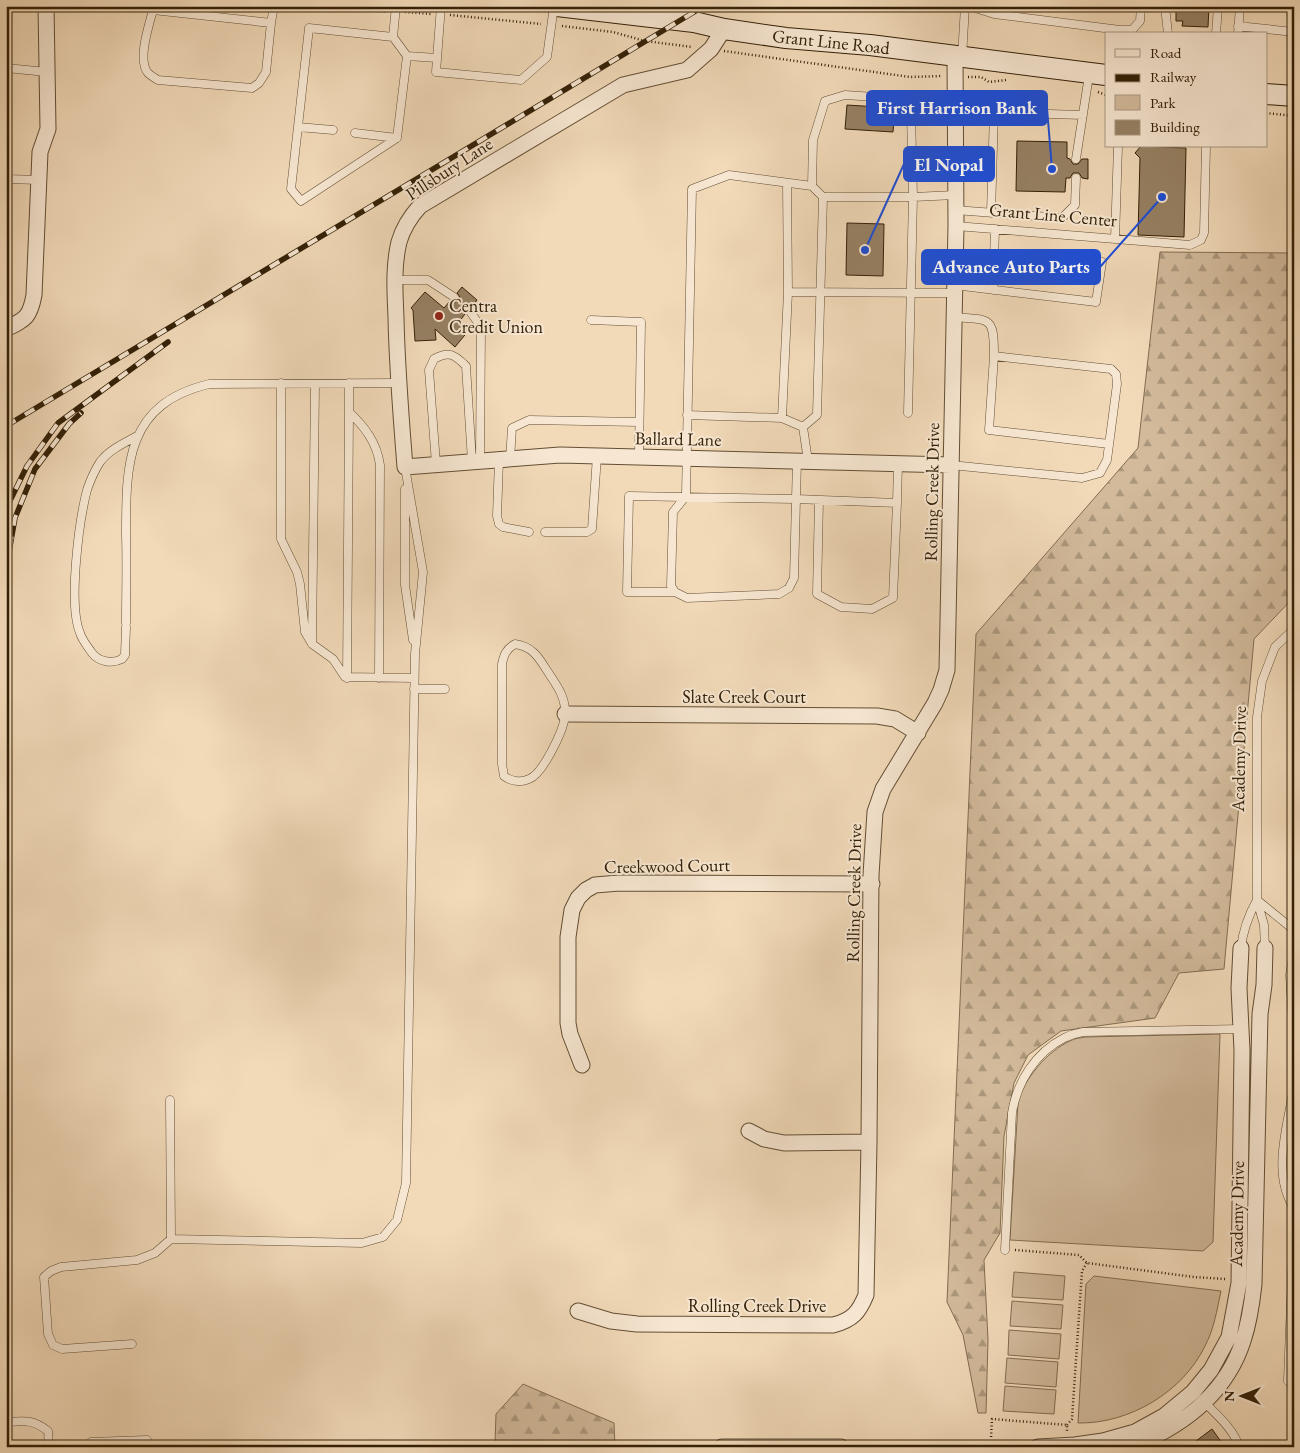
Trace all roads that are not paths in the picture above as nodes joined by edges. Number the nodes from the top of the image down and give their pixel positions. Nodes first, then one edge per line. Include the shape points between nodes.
1 (46, 6) edge
2 (274, 6) edge
3 (396, 6) edge
4 (441, 6) edge
5 (556, 6) edge
6 (967, 6) edge
7 (1142, 6) edge
8 (1165, 6) edge
9 (1218, 6) edge
10 (1240, 6) edge
11 (153, 8) edge
12 (980, 8) edge
13 (271, 23) junction
14 (724, 29) junction
15 (1238, 30) edge
16 (1168, 32) edge
17 (1216, 32) edge
18 (1294, 32) edge
19 (393, 37) junction
20 (407, 56) junction
21 (958, 56) junction
22 (437, 58) junction
23 (6, 68) edge
24 (47, 72) junction
25 (1098, 74) edge
26 (1268, 94) edge
27 (1294, 96) edge
28 (955, 111) junction
29 (994, 112) junction
30 (1083, 115) junction
31 (298, 127) junction
32 (333, 130) dead end
33 (354, 132) dead end
34 (397, 138) junction
35 (1118, 148) edge
36 (1206, 148) edge
37 (1076, 159) dead end
38 (1076, 178) dead end
39 (6, 179) edge
40 (38, 180) junction
41 (787, 183) junction
42 (812, 186) junction
43 (823, 196) junction
44 (913, 197) junction
45 (955, 202) junction
46 (992, 213) junction
47 (956, 226) junction
48 (995, 230) junction
49 (1115, 239) junction
50 (1102, 262) dead end
51 (395, 280) junction
52 (954, 289) junction
53 (993, 290) junction
54 (788, 292) junction
55 (820, 292) junction
56 (912, 293) junction
57 (454, 297) dead end
58 (469, 310) dead end
59 (954, 317) junction
60 (591, 320) dead end
61 (6, 329) edge
62 (994, 356) junction
63 (281, 383) junction
64 (349, 383) junction
65 (398, 383) junction
66 (314, 384) junction
67 (349, 412) junction
68 (908, 413) dead end
69 (687, 415) junction
70 (782, 418) junction
71 (639, 422) junction
72 (803, 427) junction
73 (137, 436) junction
74 (1109, 444) junction
75 (597, 456) junction
76 (639, 456) junction
77 (686, 457) junction
78 (504, 459) junction
79 (476, 461) junction
80 (803, 461) junction
81 (898, 463) junction
82 (436, 464) junction
83 (952, 465) junction
84 (405, 467) junction
85 (686, 496) junction
86 (796, 499) junction
87 (818, 500) junction
88 (897, 503) junction
89 (529, 532) dead end
90 (545, 532) dead end
91 (676, 592) junction
92 (1294, 630) edge
93 (312, 644) junction
94 (414, 654) junction
95 (347, 678) junction
96 (379, 678) junction
97 (414, 678) junction
98 (414, 689) junction
99 (445, 689) dead end
100 (565, 714) junction
101 (918, 733) junction
102 (872, 884) junction
103 (1257, 900) junction
104 (1294, 930) edge
105 (1241, 948) joint
106 (1266, 948) joint
107 (1294, 952) edge
108 (1260, 1014) junction
109 (1241, 1021) junction
110 (1294, 1039) edge
111 (582, 1065) dead end
112 (1294, 1087) edge
113 (170, 1100) dead end
114 (749, 1131) dead end
115 (869, 1142) junction
116 (1294, 1208) edge
117 (1294, 1224) edge
118 (171, 1239) junction
119 (1005, 1250) road end
120 (578, 1311) dead end
121 (132, 1344) dead end
122 (1288, 1381) dead end
123 (1199, 1397) junction
124 (6, 1422) edge
125 (1071, 1446) edge
126 (49, 1447) edge
127 (92, 1447) edge
128 (148, 1447) edge
129 (722, 1447) edge
130 (841, 1447) edge
131 (1038, 1447) edge
132 (1131, 1447) edge
133 (1238, 1447) edge

1 - 24 street
2 - 13 lane
3 - 19 lane
4 - 22 lane
5 - 14 main road, Grant Line Road via 694,22
5 - 22 lane via 547,57 521,80 436,72
6 - 12 lane
6 - 21 lane
7 - 12 lane via 1140,21 1132,30 994,14
8 - 16 lane
9 - 17 lane
10 - 15 lane
11 - 13 lane
11 - 13 lane via 144,48 145,64 148,72 158,80 252,88 266,72
14 - 21 main road, Grant Line Road
14 - 51 street, Pillsbury Lane via 711,49 687,70 623,84 420,206 403,229
15 - 18 lane
19 - 20 lane
19 - 31 lane via 309,28
20 - 22 lane
20 - 34 lane
21 - 25 main road, Grant Line Road
21 - 28 street, Rolling Creek Drive
23 - 24 lane
24 - 40 street via 48,129 40,152
25 - 30 lane
26 - 27 main road
28 - 29 lane
28 - 45 street, Rolling Creek Drive
29 - 30 lane
29 - 46 lane
30 - 37 lane
31 - 32 lane
31 - 34 lane via 291,189 301,201
33 - 34 lane
35 - 49 lane
36 - 49 lane, Grant Line Center via 1204,233 1201,240 1186,246
38 - 46 lane via 1075,205 1062,218
39 - 40 lane
40 - 61 street via 31,311
41 - 42 lane
41 - 54 lane
41 - 69 lane via 729,175 692,189
42 - 43 lane
42 - 44 lane via 813,140 825,101 844,95 906,99 911,112
43 - 44 lane
43 - 55 lane
44 - 45 lane
44 - 56 lane
45 - 46 lane
45 - 47 street, Rolling Creek Drive
47 - 48 lane, Grant Line Center
47 - 52 street, Rolling Creek Drive
48 - 49 lane, Grant Line Center
48 - 53 lane
50 - 53 lane via 1096,302
51 - 57 lane via 428,280
51 - 65 street, Pillsbury Lane
52 - 53 lane
52 - 56 lane
52 - 59 street, Rolling Creek Drive
54 - 55 lane
54 - 70 lane
55 - 56 lane
55 - 72 lane via 817,415
56 - 68 lane
58 - 79 lane via 481,327
59 - 62 lane via 986,320 994,335
59 - 83 street, Rolling Creek Drive
60 - 71 lane via 641,322
62 - 74 lane via 989,430
62 - 74 lane via 1111,369 1116,374 1117,384
63 - 66 lane
63 - 73 lane via 224,383 189,389 160,407
63 - 93 lane via 281,539 297,572 305,632
64 - 65 lane
64 - 66 lane
64 - 67 lane
65 - 84 street, Pillsbury Lane
66 - 93 lane
67 - 95 lane
67 - 96 lane via 366,430 379,456
69 - 70 lane
69 - 77 lane
70 - 72 lane
71 - 76 lane
71 - 78 lane via 529,420 512,428
72 - 80 lane
73 - 73 lane via 126,486 125,655 109,662 96,658 80,634 75,609 82,512 88,487 101,461 116,447
74 - 83 lane via 1107,460 1100,473 1082,478
75 - 76 street, Ballard Lane
75 - 78 street, Ballard Lane
75 - 90 lane via 592,529 587,532
76 - 77 street, Ballard Lane
77 - 80 street, Ballard Lane
77 - 85 lane
78 - 79 street, Ballard Lane
78 - 89 lane via 498,524
79 - 82 street, Ballard Lane
79 - 82 lane via 466,366 456,356 444,354 434,359 429,370
80 - 81 street, Ballard Lane
80 - 86 lane
81 - 83 street, Ballard Lane
81 - 88 lane
82 - 84 street, Ballard Lane
83 - 101 street, Rolling Creek Drive via 947,670 941,690
84 - 94 lane via 405,585
84 - 94 lane via 423,572
85 - 86 lane
85 - 91 lane via 673,512 671,586
85 - 91 lane via 628,496 627,592
86 - 87 lane
86 - 91 lane via 794,578 789,588 779,594 687,598
87 - 88 lane
87 - 88 lane via 817,594 841,608 872,609 894,598
92 - 103 lane, Academy Drive via 1275,648 1262,681 1257,717
93 - 95 lane via 333,659
94 - 97 lane
95 - 96 lane
96 - 97 lane
97 - 98 lane
98 - 99 lane
98 - 118 lane via 406,1183 397,1220 383,1237 362,1242
100 - 100 lane via 557,739 536,774 529,779 508,780 504,776 502,664 504,654 515,644 531,648 562,695
100 - 101 street, Slate Creek Court via 877,716 895,719
101 - 102 street, Rolling Creek Drive via 877,804 872,832
102 - 111 street, Creekwood Court via 620,883 595,885 586,890 572,910 568,936 568,1023
102 - 115 street, Rolling Creek Drive
103 - 104 lane
103 - 105 lane, Academy Drive via 1248,916
103 - 106 lane, Academy Drive
105 - 109 street, Academy Drive
106 - 108 street, Academy Drive
107 - 110 lane via 1290,975
108 - 109 lane
108 - 123 street, Academy Drive via 1251,1306 1235,1359 1224,1378
109 - 119 lane via 1083,1032 1065,1037 1046,1050 1022,1080 1015,1096
109 - 123 street, Academy Drive via 1239,1280 1229,1337
112 - 116 lane via 1282,1152 1287,1197
113 - 118 lane
114 - 115 street via 764,1139 784,1143
115 - 120 street, Rolling Creek Drive via 866,1295 854,1316 845,1322 834,1325 637,1324 611,1321
117 - 122 lane
118 - 121 lane via 155,1253 137,1260 61,1267 44,1277 48,1334 52,1345 62,1349
123 - 125 street, Academy Drive via 1135,1432
123 - 132 street, Academy Drive via 1177,1425
123 - 133 lane via 1229,1429
124 - 126 lane via 38,1423 48,1431
125 - 131 street, Academy Drive
127 - 128 lane via 91,1442 147,1440
129 - 130 street

